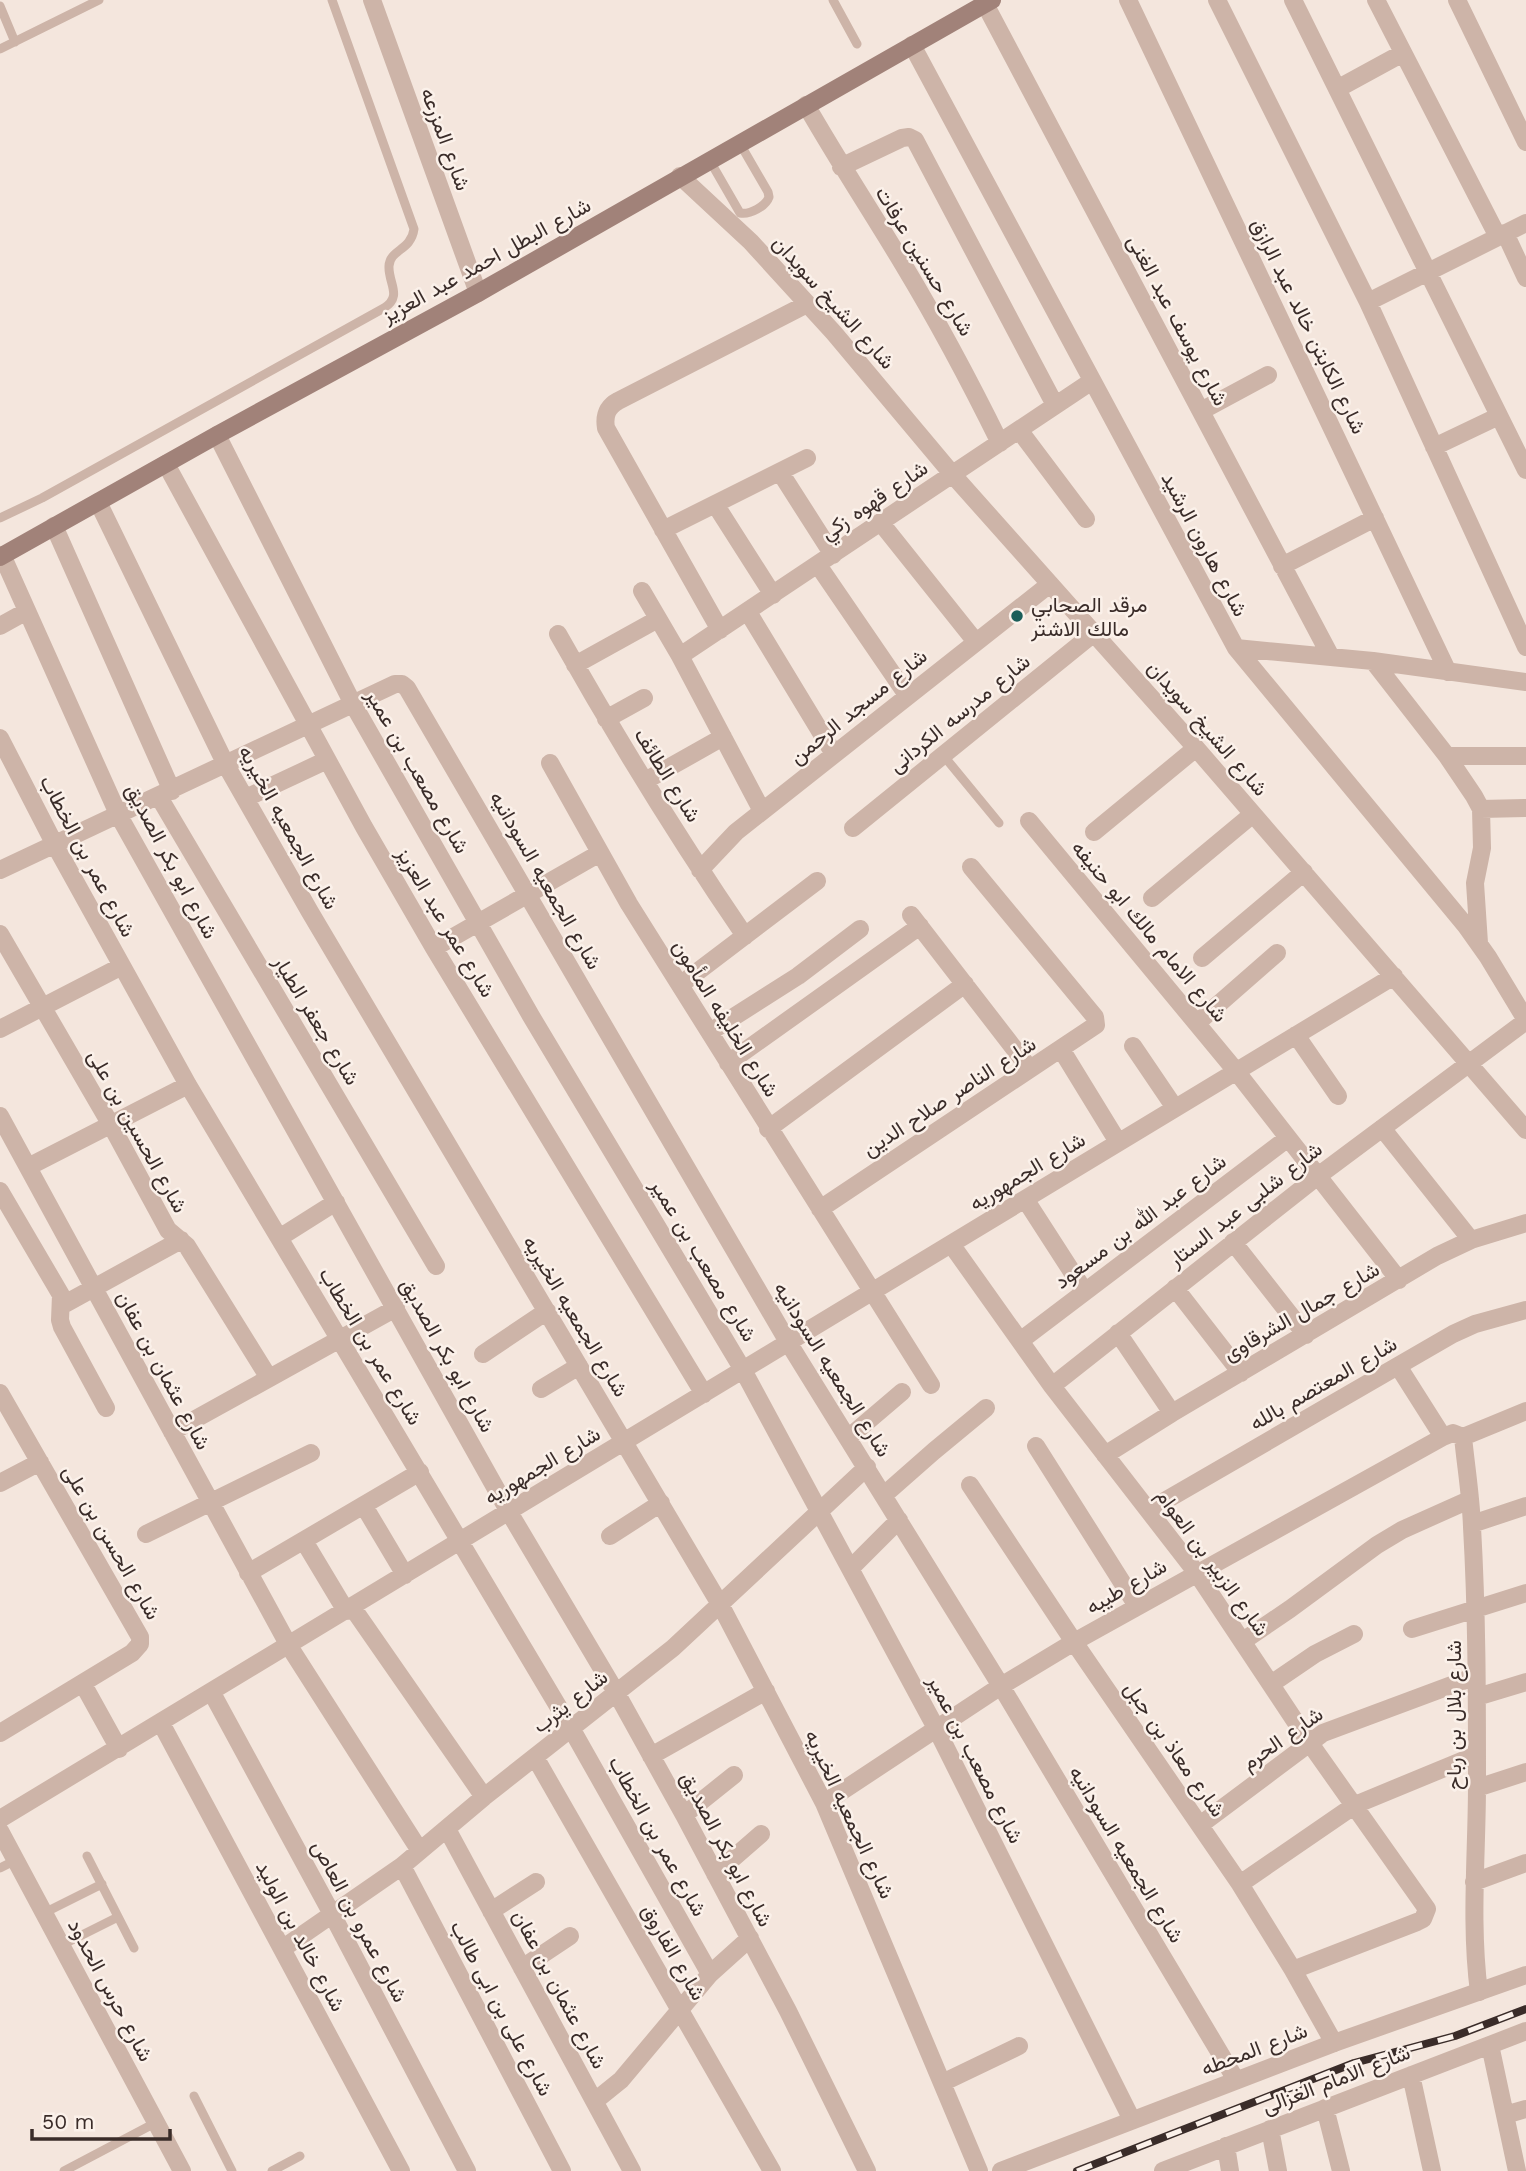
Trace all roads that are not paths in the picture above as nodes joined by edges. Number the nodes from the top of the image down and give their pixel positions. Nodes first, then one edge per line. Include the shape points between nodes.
1 (99, 0) edge
2 (332, 0) edge
3 (372, 0) edge
4 (833, 0) edge
5 (1128, 0) edge
6 (1217, 0) edge
7 (1293, 0) edge
8 (1376, 0) edge
9 (1457, 0) edge
10 (988, 2) edge
11 (0, 6) edge
12 (15, 42) junction
13 (857, 44) dead end
14 (912, 45) junction
15 (0, 49) edge
16 (1403, 53) junction
17 (1337, 89) junction
18 (806, 104) junction
19 (739, 142) junction
20 (1526, 142) edge
21 (709, 160) junction
22 (841, 167) junction
23 (680, 176) junction
24 (1526, 223) edge
25 (1501, 235) junction
26 (1428, 272) junction
27 (1526, 278) edge
28 (478, 293) junction
29 (1368, 302) junction
30 (807, 304) junction
31 (1268, 375) dead end
32 (1091, 381) junction
33 (1055, 405) junction
34 (1201, 411) junction
35 (1499, 416) junction
36 (1018, 430) junction
37 (217, 435) junction
38 (1000, 443) junction
39 (1434, 447) junction
40 (807, 458) dead end
41 (166, 464) junction
42 (1526, 470) edge
43 (779, 472) junction
44 (953, 475) junction
45 (98, 502) junction
46 (715, 505) junction
47 (0, 518) edge
48 (1375, 518) junction
49 (1086, 519) dead end
50 (881, 523) junction
51 (54, 526) junction
52 (663, 530) junction
53 (1, 556) edge
54 (826, 560) junction
55 (1282, 566) junction
56 (1050, 584) junction
57 (642, 591) dead end
58 (773, 595) junction
59 (27, 611) junction
60 (748, 612) junction
61 (658, 619) junction
62 (0, 626) edge
63 (720, 630) junction
64 (1094, 633) junction
65 (558, 634) dead end
66 (976, 642) junction
67 (1526, 647) edge
68 (1236, 649) junction
69 (680, 656) junction
70 (1331, 657) junction
71 (1373, 662) junction
72 (575, 665) junction
73 (1448, 672) junction
74 (1526, 682) edge
75 (906, 695) junction
76 (644, 698) dead end
77 (354, 704) junction
78 (606, 719) junction
79 (308, 726) junction
80 (723, 737) junction
81 (0, 738) edge
82 (1196, 748) junction
83 (834, 754) junction
84 (943, 755) junction
85 (1447, 756) junction
86 (1526, 756) edge
87 (327, 760) junction
88 (550, 762) dead end
89 (226, 765) junction
90 (645, 781) junction
91 (165, 794) junction
92 (246, 798) junction
93 (1525, 808) edge
94 (1480, 809) junction
95 (762, 811) junction
96 (1252, 814) junction
97 (119, 816) junction
98 (1029, 821) dead end
99 (999, 823) dead end
100 (853, 828) dead end
101 (1094, 832) dead end
102 (55, 845) junction
103 (600, 853) junction
104 (971, 867) dead end
105 (0, 870) edge
106 (700, 870) junction
107 (1304, 872) junction
108 (817, 881) dead end
109 (528, 894) junction
110 (1152, 898) dead end
111 (478, 923) junction
112 (860, 929) dead end
113 (0, 934) edge
114 (745, 936) junction
115 (1479, 945) junction
116 (434, 948) junction
117 (1277, 953) dead end
118 (1202, 958) dead end
119 (121, 966) junction
120 (1394, 976) junction
121 (965, 984) junction
122 (680, 985) junction
123 (41, 1007) junction
124 (1526, 1021) edge
125 (1197, 1023) junction
126 (0, 1029) edge
127 (710, 1032) junction
128 (1296, 1035) junction
129 (1133, 1046) dead end
130 (1061, 1049) junction
131 (1469, 1062) junction
132 (728, 1063) junction
133 (1030, 1069) junction
134 (1236, 1071) junction
135 (188, 1085) junction
136 (1338, 1096) dead end
137 (1175, 1108) junction
138 (0, 1116) edge
139 (111, 1125) junction
140 (1382, 1128) junction
141 (768, 1129) junction
142 (1526, 1130) edge
143 (1289, 1138) junction
144 (1118, 1142) junction
145 (28, 1167) junction
146 (1318, 1176) junction
147 (0, 1191) edge
148 (1025, 1199) junction
149 (336, 1202) junction
150 (820, 1209) junction
151 (1526, 1223) edge
152 (279, 1238) junction
153 (181, 1240) junction
154 (1471, 1240) junction
155 (1233, 1242) junction
156 (951, 1244) junction
157 (436, 1266) dead end
158 (1399, 1280) junction
159 (94, 1288) junction
160 (1175, 1288) junction
161 (873, 1291) junction
162 (1084, 1292) junction
163 (61, 1306) junction
164 (396, 1308) junction
165 (1526, 1310) edge
166 (547, 1311) junction
167 (1118, 1333) junction
168 (1306, 1335) junction
169 (340, 1339) junction
170 (789, 1342) junction
171 (1020, 1342) junction
172 (483, 1354) dead end
173 (579, 1366) junction
174 (1398, 1366) junction
175 (743, 1370) junction
176 (1241, 1373) junction
177 (269, 1378) junction
178 (930, 1385) dead end
179 (1052, 1386) junction
180 (541, 1389) dead end
181 (902, 1392) dead end
182 (0, 1393) edge
183 (704, 1394) junction
184 (106, 1408) dead end
185 (986, 1408) dead end
186 (1526, 1412) edge
187 (1172, 1413) junction
188 (173, 1432) junction
189 (1443, 1437) junction
190 (1463, 1437) junction
191 (848, 1438) junction
192 (625, 1442) junction
193 (1036, 1446) dead end
194 (311, 1453) dead end
195 (1105, 1455) junction
196 (40, 1462) junction
197 (867, 1467) junction
198 (420, 1472) junction
199 (0, 1483) edge
200 (970, 1485) dead end
201 (884, 1495) junction
202 (1469, 1500) junction
203 (210, 1503) junction
204 (661, 1503) junction
205 (364, 1506) junction
206 (1526, 1506) edge
207 (1149, 1510) junction
208 (509, 1512) junction
209 (818, 1512) junction
210 (900, 1520) junction
211 (1472, 1524) junction
212 (146, 1534) dead end
213 (610, 1536) dead end
214 (304, 1541) junction
215 (460, 1542) junction
216 (850, 1569) junction
217 (1196, 1572) junction
218 (248, 1573) junction
219 (404, 1575) junction
220 (1526, 1593) edge
221 (721, 1606) junction
222 (1137, 1606) junction
223 (349, 1609) junction
224 (1476, 1610) junction
225 (1412, 1629) dead end
226 (1354, 1634) dead end
227 (1243, 1641) junction
228 (1074, 1642) junction
229 (289, 1646) junction
230 (1476, 1676) junction
231 (1526, 1682) edge
232 (83, 1684) junction
233 (1271, 1684) junction
234 (1001, 1686) junction
235 (765, 1691) junction
236 (212, 1693) junction
237 (617, 1694) junction
238 (1477, 1697) junction
239 (162, 1723) junction
240 (571, 1728) junction
241 (937, 1730) junction
242 (0, 1732) edge
243 (1310, 1742) junction
244 (119, 1749) junction
245 (1476, 1755) junction
246 (651, 1756) junction
247 (535, 1757) junction
248 (1526, 1772) edge
249 (734, 1775) dead end
250 (1476, 1788) junction
251 (484, 1797) junction
252 (824, 1803) junction
253 (1355, 1805) junction
254 (684, 1815) junction
255 (0, 1819) edge
256 (1200, 1825) junction
257 (447, 1829) junction
258 (0, 1831) edge
259 (761, 1834) dead end
260 (420, 1851) junction
261 (87, 1856) dead end
262 (1526, 1863) edge
263 (8, 1864) edge
264 (402, 1866) junction
265 (715, 1874) junction
266 (536, 1882) dead end
267 (1474, 1882) junction
268 (102, 1884) junction
269 (1240, 1884) junction
270 (491, 1911) junction
271 (44, 1913) junction
272 (333, 1916) junction
273 (118, 1917) junction
274 (570, 1936) dead end
275 (750, 1938) junction
276 (62, 1945) junction
277 (134, 1948) dead end
278 (282, 1949) junction
279 (522, 1968) junction
280 (1293, 1970) junction
281 (710, 1974) junction
282 (1526, 1975) edge
283 (1479, 1992) junction
284 (680, 2008) junction
285 (1526, 2031) edge
286 (1334, 2043) junction
287 (1490, 2045) junction
288 (1019, 2046) dead end
289 (1411, 2075) junction
290 (1236, 2080) junction
291 (942, 2083) junction
292 (194, 2096) dead end
293 (595, 2101) junction
294 (1325, 2108) junction
295 (1526, 2109) edge
296 (1505, 2115) junction
297 (1132, 2120) junction
298 (157, 2122) junction
299 (1270, 2129) junction
300 (1226, 2146) junction
301 (300, 2156) dead end
302 (64, 2171) edge
303 (182, 2171) edge
304 (232, 2171) edge
305 (272, 2171) edge
306 (401, 2171) edge
307 (467, 2171) edge
308 (562, 2171) edge
309 (632, 2171) edge
310 (772, 2171) edge
311 (867, 2171) edge
312 (979, 2171) edge
313 (1001, 2171) edge
314 (1163, 2171) edge
315 (1230, 2171) edge
316 (1278, 2171) edge
317 (1340, 2171) edge
318 (1432, 2171) edge
319 (1517, 2171) edge

1 - 12 lane
2 - 47 lane via 414,229 413,238 389,265 395,292 390,304
3 - 28 street, شارع المزرعه
4 - 13 lane
5 - 48 street, شارع الكابتن خالد عبد الرازق
6 - 29 street
7 - 17 street
8 - 16 street
9 - 20 street
10 - 14 main road, شارع البطل احمد عبد العزيز
10 - 34 street, شارع يوسف عبد الغنى
11 - 12 lane
12 - 15 lane
14 - 18 main road, شارع البطل احمد عبد العزيز
14 - 32 street, شارع هارون الرشيد
16 - 17 street
16 - 25 street
17 - 26 street
18 - 19 main road, شارع البطل احمد عبد العزيز
18 - 22 street, شارع حسنين عرفات
19 - 21 main road, شارع البطل احمد عبد العزيز
19 - 21 lane via 769,197 764,204 740,214
21 - 23 main road, شارع البطل احمد عبد العزيز
22 - 33 street via 902,138 915,140
22 - 38 street, شارع حسنين عرفات via 965,372
23 - 28 main road, شارع البطل احمد عبد العزيز
23 - 30 street, شارع الشيخ سويدان via 751,242
24 - 25 street
25 - 26 street
25 - 27 street
26 - 29 street
26 - 35 street
28 - 37 main road, شارع البطل احمد عبد العزيز
29 - 39 street
30 - 44 street, شارع الشيخ سويدان
30 - 52 street via 612,404 606,428
31 - 34 street
32 - 33 street, شارع قهوه زكي
32 - 68 street, شارع هارون الرشيد
33 - 36 street, شارع قهوه زكي
34 - 55 street, شارع يوسف عبد الغنى
35 - 39 street
35 - 42 street
36 - 38 street, شارع قهوه زكي
36 - 49 street
37 - 41 main road, شارع البطل احمد عبد العزيز
37 - 77 street, شارع مصعب بن عمير
38 - 44 street, شارع قهوه زكي
39 - 67 street
40 - 43 street
41 - 45 main road, شارع البطل احمد عبد العزيز
41 - 79 street, شارع عمر عبد العزيز
43 - 46 street
43 - 54 street
44 - 50 street, شارع قهوه زكي
44 - 56 street, شارع الشيخ سويدان
45 - 51 main road, شارع البطل احمد عبد العزيز
45 - 89 street, شارع الجمعيه الخيريه
46 - 52 street
46 - 58 street
48 - 55 street
48 - 73 street, شارع الكابتن خالد عبد الرازق
50 - 54 street, شارع قهوه زكي
50 - 66 street
51 - 53 main road, شارع البطل احمد عبد العزيز
51 - 91 street, شارع جعفر الطيار
52 - 63 street
53 - 59 street, شارع ابو بكر الصديق
54 - 58 street, شارع قهوه زكي
54 - 75 street
55 - 70 street, شارع يوسف عبد الغنى
56 - 64 street, شارع الشيخ سويدان
56 - 66 street, شارع مسجد الرحمن
57 - 61 street
58 - 60 street, شارع قهوه زكي
59 - 62 street
59 - 97 street, شارع ابو بكر الصديق
60 - 63 street, شارع قهوه زكي
60 - 83 street
61 - 69 street
61 - 72 street
63 - 69 street, شارع قهوه زكي
64 - 82 street, شارع الشيخ سويدان
64 - 84 street, شارع مدرسه الكردانى
65 - 72 street, شارع الطائف
66 - 75 street, شارع مسجد الرحمن
68 - 70 street
68 - 115 street, شارع هارون الرشيد
69 - 80 street
70 - 71 street
71 - 73 street
71 - 85 street
72 - 78 street, شارع الطائف
73 - 74 street
75 - 83 street, شارع مسجد الرحمن
76 - 78 street
77 - 79 street
77 - 109 street, شارع الجمعيه السودانيه via 394,684 402,684 412,694
77 - 111 street, شارع مصعب بن عمير
78 - 90 street, شارع الطائف
79 - 87 street, شارع عمر عبد العزيز
79 - 89 street
80 - 90 street
80 - 95 street
81 - 102 street, شارع عمر بن الخطاب
82 - 96 street, شارع الشيخ سويدان
82 - 101 street
83 - 95 street, شارع مسجد الرحمن
84 - 99 lane
84 - 100 street, شارع مدرسه الكردانى
85 - 86 street
85 - 94 street
87 - 92 street
87 - 116 street, شارع عمر عبد العزيز
88 - 103 street, شارع الخليفه المأمون
89 - 91 street
89 - 92 street, شارع الجمعيه الخيريه
90 - 106 street, شارع الطائف
91 - 97 street
91 - 157 street, شارع جعفر الطيار
92 - 166 street, شارع الجمعيه الخيريه
93 - 94 street
94 - 115 street via 1482,848 1475,883
95 - 106 street, شارع مسجد الرحمن
96 - 107 street, شارع الشيخ سويدان
96 - 110 street
97 - 102 street
97 - 149 street, شارع ابو بكر الصديق
98 - 125 street, شارع الامام مالك ابو حنيفه
102 - 105 street
102 - 119 street, شارع عمر بن الخطاب
103 - 109 street
103 - 122 street, شارع الخليفه المأمون
104 - 130 street, شارع الناصر صلاح الدين via 1095,1017 1096,1025
106 - 114 street, شارع الطائف
107 - 118 street
107 - 120 street, شارع الشيخ سويدان
108 - 114 street
109 - 111 street
109 - 170 street, شارع الجمعيه السودانيه
111 - 116 street
111 - 175 street, شارع مصعب بن عمير
112 - 127 street via 798,976
113 - 123 street, شارع الحسين بن على
114 - 122 street
115 - 124 street, شارع هارون الرشيد
116 - 183 street, شارع عمر عبد العزيز
117 - 125 street
119 - 123 street
119 - 135 street, شارع عمر بن الخطاب
120 - 128 street, شارع الجمهوريه
120 - 131 street, شارع الشيخ سويدان
121 - 132 street via 916,920
121 - 133 street
121 - 141 street
122 - 127 street, شارع الخليفه المأمون
123 - 126 street
123 - 139 street, شارع الحسين بن على
124 - 131 street, شارع شلبى عبد الستار
125 - 134 street, شارع الامام مالك ابو حنيفه
127 - 132 street, شارع الخليفه المأمون
128 - 134 street, شارع الجمهوريه
128 - 136 street
129 - 137 street
130 - 133 street, شارع الناصر صلاح الدين
130 - 144 street
131 - 140 street, شارع شلبى عبد الستار
131 - 142 street, شارع الشيخ سويدان
132 - 141 street, شارع الخليفه المأمون
133 - 150 street, شارع الناصر صلاح الدين
134 - 137 street, شارع الجمهوريه
134 - 143 street, شارع الامام مالك ابو حنيفه
135 - 139 street
135 - 152 street, شارع عمر بن الخطاب
137 - 144 street, شارع الجمهوريه
138 - 145 street, شارع عثمان بن عفان
139 - 145 street
139 - 153 street, شارع الحسين بن على via 167,1230
140 - 146 street, شارع شلبى عبد الستار
140 - 154 street
141 - 150 street, شارع الخليفه المأمون
143 - 146 street, شارع الامام مالك ابو حنيفه
143 - 162 street, شارع عبد الله بن مسعود
144 - 148 street, شارع الجمهوريه
145 - 159 street, شارع عثمان بن عفان
146 - 155 street, شارع شلبى عبد الستار
146 - 158 street, شارع الامام مالك ابو حنيفه
147 - 163 street via 61,1295
148 - 156 street, شارع الجمهوريه
148 - 162 street
149 - 152 street
149 - 164 street, شارع ابو بكر الصديق
150 - 161 street, شارع الخليفه المأمون
151 - 154 street, شارع جمال الشرقاوى
152 - 169 street, شارع عمر بن الخطاب
153 - 159 street
153 - 177 street, شارع الحسين بن على
154 - 158 street, شارع جمال الشرقاوى
155 - 160 street, شارع شلبى عبد الستار
155 - 168 street
156 - 161 street, شارع الجمهوريه
156 - 171 street, شارع الزبير بن العوام
158 - 168 street, شارع جمال الشرقاوى
159 - 163 street
159 - 188 street, شارع عثمان بن عفان
160 - 167 street, شارع شلبى عبد الستار
160 - 176 street
161 - 170 street, شارع الجمهوريه
161 - 178 street, شارع الخليفه المأمون
162 - 171 street, شارع عبد الله بن مسعود
163 - 184 street via 62,1327
164 - 169 street
164 - 208 street, شارع ابو بكر الصديق
165 - 174 street, شارع المعتصم بالله via 1475,1324
166 - 172 street
166 - 173 street, شارع الجمعيه الخيريه
167 - 179 street, شارع شلبى عبد الستار
167 - 187 street
168 - 176 street, شارع جمال الشرقاوى
169 - 177 street
169 - 198 street, شارع عمر بن الخطاب
170 - 175 street, شارع الجمهوريه
170 - 191 street, شارع الجمعيه السودانيه
171 - 179 street, شارع الزبير بن العوام
173 - 180 street
173 - 192 street, شارع الجمعيه الخيريه
174 - 189 street
174 - 207 street, شارع المعتصم بالله
175 - 183 street, شارع الجمهوريه
175 - 209 street, شارع مصعب بن عمير
176 - 187 street, شارع جمال الشرقاوى
177 - 188 street
179 - 195 street, شارع الزبير بن العوام
181 - 191 street
182 - 196 street, شارع الحسن بن على
183 - 192 street, شارع الجمهوريه
185 - 201 street
186 - 190 street
187 - 195 street, شارع جمال الشرقاوى
188 - 203 street, شارع عثمان بن عفان
189 - 190 street, شارع طيبه via 1453,1433
189 - 217 street, شارع طيبه
190 - 202 street, شارع بلال بن رباح
191 - 197 street, شارع الجمعيه السودانيه
192 - 204 street, شارع الجمعيه الخيريه
192 - 208 street, شارع الجمهوريه
193 - 222 street
194 - 203 street
195 - 207 street, شارع الزبير بن العوام
196 - 199 street
196 - 232 street, شارع الحسن بن على via 141,1637 132,1653
197 - 201 street, شارع الجمعيه السودانيه
197 - 209 street, شارع يثرب
198 - 205 street
198 - 215 street, شارع عمر بن الخطاب
200 - 228 street, شارع معاذ بن جبل
201 - 210 street, شارع الجمعيه السودانيه
202 - 211 street, شارع بلال بن رباح
202 - 227 street via 1377,1545
203 - 212 street
203 - 218 street, شارع عثمان بن عفان
204 - 213 street
204 - 221 street, شارع الجمعيه الخيريه
205 - 214 street
205 - 219 street
206 - 211 street
207 - 217 street, شارع الزبير بن العوام
208 - 215 street, شارع الجمهوريه
208 - 237 street, شارع ابو بكر الصديق
209 - 216 street, شارع مصعب بن عمير
209 - 221 street, شارع يثرب
210 - 216 street
210 - 234 street, شارع الجمعيه السودانيه
211 - 224 street, شارع بلال بن رباح
214 - 218 street
214 - 223 street
215 - 219 street, شارع الجمهوريه
215 - 240 street, شارع عمر بن الخطاب
216 - 241 street, شارع مصعب بن عمير
217 - 222 street, شارع طيبه
217 - 227 street, شارع الزبير بن العوام
218 - 229 street, شارع عثمان بن عفان
219 - 223 street, شارع الجمهوريه
220 - 224 street
221 - 235 street, شارع الجمعيه الخيريه
221 - 237 street, شارع يثرب
222 - 228 street, شارع طيبه
223 - 229 street, شارع الجمهوريه
223 - 251 street
224 - 225 street
224 - 230 street, شارع بلال بن رباح
226 - 233 street
227 - 233 street, شارع الزبير بن العوام
228 - 234 street, شارع طيبه
228 - 256 street, شارع معاذ بن جبل
229 - 236 street, شارع الجمهوريه
229 - 260 street
230 - 238 street, شارع بلال بن رباح
230 - 243 street, شارع الحرم via 1336,1726
231 - 238 street
232 - 242 street, شارع الحسن بن على
232 - 244 street
233 - 243 street, شارع الزبير بن العوام
234 - 241 street, شارع طيبه
234 - 290 street, شارع الجمعيه السودانيه
235 - 246 street
235 - 252 street, شارع الجمعيه الخيريه
236 - 239 street, شارع الجمهوريه
236 - 272 street, شارع عمرو بن العاص
237 - 240 street, شارع يثرب
237 - 246 street, شارع ابو بكر الصديق
238 - 245 street, شارع بلال بن رباح
239 - 244 street, شارع الجمهوريه
239 - 278 street, شارع خالد بن الوليد
240 - 247 street, شارع يثرب
240 - 281 street, شارع عمر بن الخطاب
241 - 252 street, شارع طيبه
241 - 297 street, شارع مصعب بن عمير
243 - 253 street, شارع الزبير بن العوام
243 - 256 street, شارع الحرم
244 - 255 street, شارع الجمهوريه
245 - 250 street, شارع بلال بن رباح
245 - 253 street
246 - 254 street, شارع ابو بكر الصديق
247 - 251 street, شارع يثرب
247 - 284 street, شارع الفاروق
248 - 250 street
249 - 254 street
250 - 267 street, شارع بلال بن رباح
251 - 257 street, شارع يثرب
252 - 291 street, شارع الجمعيه الخيريه
253 - 269 street
253 - 280 street, شارع الزبير بن العوام via 1424,1904 1426,1914 1417,1922
254 - 265 street, شارع ابو بكر الصديق
256 - 269 street, شارع معاذ بن جبل
257 - 260 street, شارع يثرب
257 - 270 street, شارع عثمان بن عفان
258 - 263 street, شارع حرس الحدود
259 - 265 street
260 - 264 street, شارع يثرب
261 - 268 lane
262 - 267 street
263 - 271 street, شارع حرس الحدود
264 - 272 street, شارع يثرب
264 - 308 street, شارع على بن ابى طالب
265 - 275 street, شارع ابو بكر الصديق
266 - 270 street
267 - 283 street, شارع بلال بن رباح
268 - 271 lane
268 - 273 lane
269 - 280 street, شارع معاذ بن جبل
270 - 279 street, شارع عثمان بن عفان
271 - 276 street, شارع حرس الحدود
272 - 278 street, شارع يثرب
272 - 307 street, شارع عمرو بن العاص
273 - 276 lane
273 - 277 lane
274 - 279 street
275 - 281 street
275 - 311 street, شارع ابو بكر الصديق
276 - 298 street, شارع حرس الحدود
278 - 306 street, شارع خالد بن الوليد
279 - 293 street, شارع عثمان بن عفان
280 - 286 street, شارع معاذ بن جبل
281 - 284 street
282 - 283 street, شارع المحطه
283 - 286 street, شارع المحطه
284 - 293 street via 621,2080
284 - 310 street, شارع الفاروق
285 - 287 street, شارع الامام الغزالى
286 - 290 street, شارع المحطه
287 - 289 street, شارع الامام الغزالى
287 - 296 street
288 - 291 street
289 - 294 street, شارع الامام الغزالى
289 - 318 street
290 - 297 street, شارع المحطه
291 - 312 street, شارع الجمعيه الخيريه
292 - 304 lane
293 - 309 street, شارع عثمان بن عفان
294 - 299 street, شارع الامام الغزالى
294 - 317 street
295 - 296 street
296 - 319 street
297 - 313 street, شارع المحطه
298 - 302 lane
298 - 303 street, شارع حرس الحدود
299 - 300 street, شارع الامام الغزالى
299 - 316 street
300 - 314 street, شارع الامام الغزالى
300 - 315 street
301 - 305 lane

